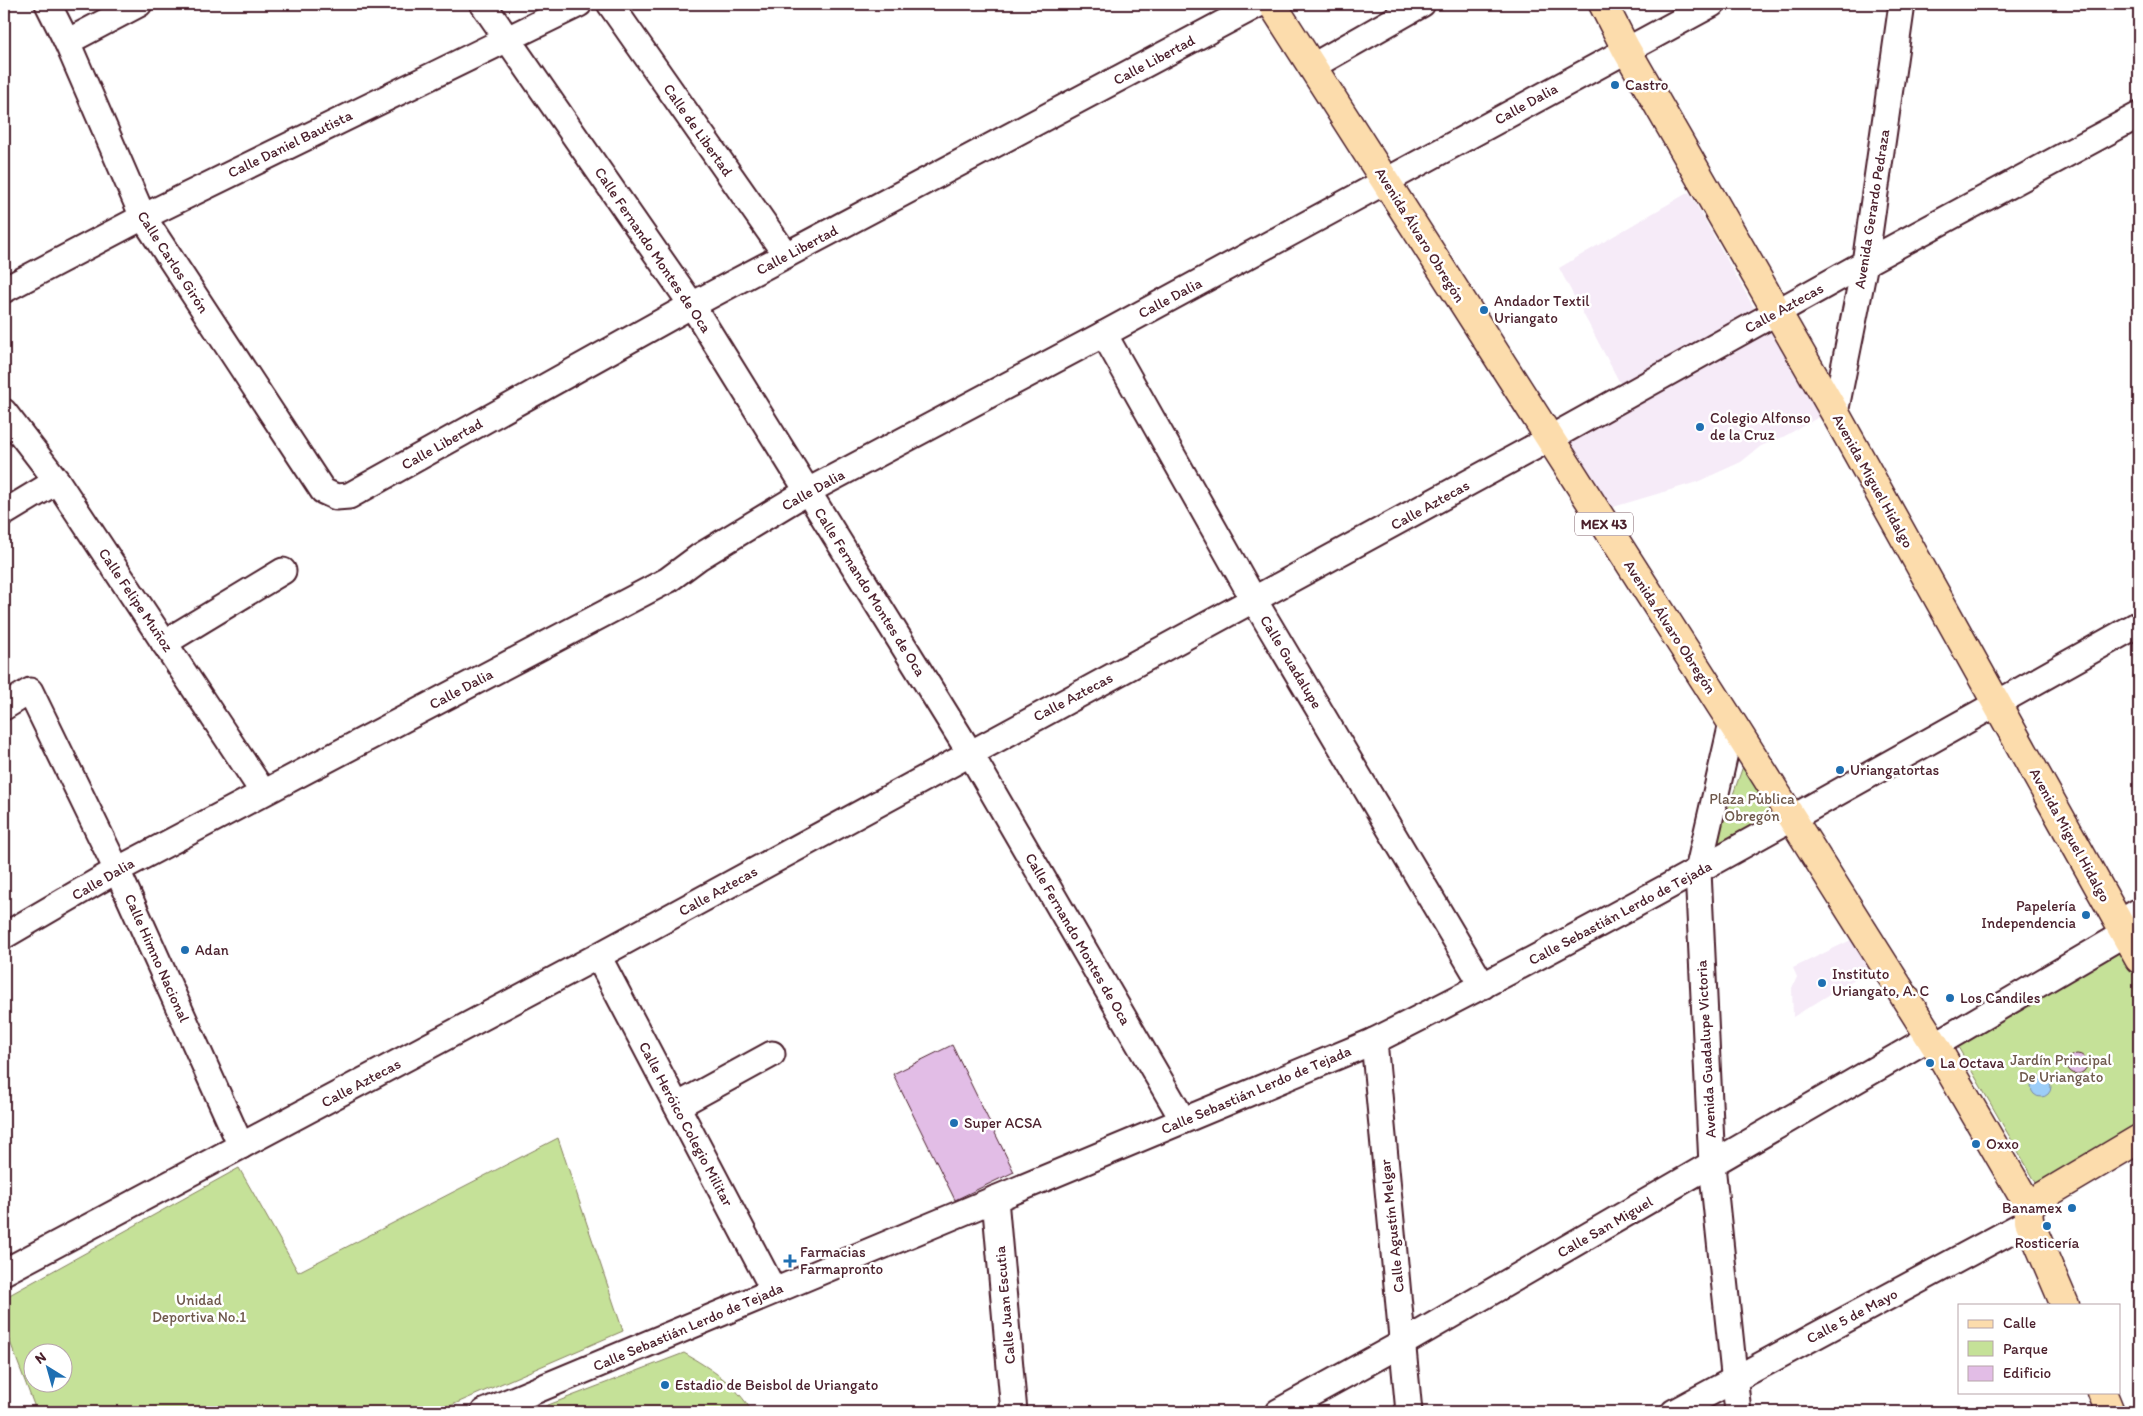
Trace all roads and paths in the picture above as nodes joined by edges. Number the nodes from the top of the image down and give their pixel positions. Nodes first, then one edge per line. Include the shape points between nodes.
1 (48, 4) edge
2 (139, 4) edge
3 (483, 4) edge
4 (579, 4) edge
5 (610, 4) edge
6 (1259, 4) edge
7 (1272, 4) edge
8 (1422, 4) edge
9 (1603, 4) edge
10 (1712, 4) edge
11 (1902, 4) edge
12 (507, 38) junction
13 (67, 42) junction
14 (1626, 49) junction
15 (1313, 66) junction
16 (2139, 115) edge
17 (1386, 182) junction
18 (142, 217) junction
19 (786, 256) junction
20 (1865, 263) junction
21 (4, 290) edge
22 (692, 305) junction
23 (1776, 312) junction
24 (1104, 334) junction
25 (4, 412) edge
26 (1835, 413) junction
27 (1549, 439) junction
28 (56, 481) junction
29 (808, 491) junction
30 (336, 497) joint
31 (4, 513) edge
32 (283, 571) dead end
33 (1254, 600) junction
34 (2139, 624) edge
35 (164, 644) junction
36 (1997, 703) junction
37 (4, 707) edge
38 (1732, 723) junction
39 (970, 753) junction
40 (263, 792) junction
41 (1791, 819) junction
42 (117, 870) junction
43 (1698, 871) junction
44 (2128, 922) edge
45 (4, 936) edge
46 (598, 956) junction
47 (2139, 959) edge
48 (1484, 986) junction
49 (1374, 1041) junction
50 (1932, 1041) junction
51 (772, 1054) dead end
52 (677, 1106) junction
53 (1183, 1120) junction
54 (2139, 1139) edge
55 (242, 1146) junction
56 (1712, 1165) junction
57 (995, 1199) junction
58 (2029, 1213) junction
59 (4, 1272) edge
60 (774, 1291) junction
61 (2065, 1304) edge
62 (1403, 1343) junction
63 (1735, 1379) junction
64 (2103, 1394) edge
65 (484, 1412) edge
66 (1014, 1412) edge
67 (1278, 1412) edge
68 (1409, 1412) edge
69 (1674, 1412) edge
70 (1738, 1412) edge
71 (2110, 1412) edge

1 - 13 street, Calle Carlos Girón
2 - 13 street
3 - 12 street, Calle Fernando Montes de Oca
4 - 12 street, Calle Daniel Bautista
5 - 19 street, Calle de Libertad
6 - 19 street, Calle Libertad
7 - 15 main road, Avenida Álvaro Obregón / MEX 43
8 - 15 street
9 - 14 main road, Avenida Miguel Hidalgo
10 - 14 street, Calle Dalia
11 - 20 street, Avenida Gerardo Pedraza
12 - 18 street, Calle Daniel Bautista
12 - 22 street, Calle Fernando Montes de Oca
13 - 18 street, Calle Carlos Girón
14 - 17 street, Calle Dalia
14 - 23 main road, Avenida Miguel Hidalgo
15 - 17 main road, Avenida Álvaro Obregón / MEX 43
16 - 20 street, Calle Aztecas
17 - 24 street, Calle Dalia
17 - 27 main road, Avenida Álvaro Obregón / MEX 43
18 - 21 street, Calle Daniel Bautista
18 - 30 street, Calle Carlos Girón via 323,491
19 - 22 street, Calle Libertad
20 - 23 street, Calle Aztecas
20 - 26 street, Avenida Gerardo Pedraza
22 - 29 street, Calle Fernando Montes de Oca
22 - 30 street, Calle Libertad via 349,496
23 - 26 main road, Avenida Miguel Hidalgo
23 - 27 street, Calle Aztecas
24 - 29 street, Calle Dalia
24 - 33 street, Calle Guadalupe
25 - 28 street, Calle Felipe Muñoz
26 - 36 main road, Avenida Miguel Hidalgo
27 - 33 street, Calle Aztecas
27 - 38 main road, Avenida Álvaro Obregón / MEX 43
28 - 31 street
28 - 35 street, Calle Felipe Muñoz
29 - 39 street, Calle Fernando Montes de Oca
29 - 40 street, Calle Dalia via 699,557 668,580
32 - 35 street
33 - 39 street, Calle Aztecas
33 - 48 street, Calle Guadalupe
34 - 36 street, Calle Sebastián Lerdo de Tejada
35 - 40 street, Calle Felipe Muñoz
36 - 41 street, Calle Sebastián Lerdo de Tejada
36 - 44 main road, Avenida Miguel Hidalgo
37 - 42 street, Calle Himno Nacional via 30,691
38 - 41 main road, Avenida Álvaro Obregón / MEX 43
38 - 43 street, Avenida Guadalupe Victoria
39 - 46 street, Calle Aztecas
39 - 53 street, Calle Fernando Montes de Oca
40 - 42 street, Calle Dalia
41 - 43 street, Calle Sebastián Lerdo de Tejada
41 - 50 main road, Avenida Álvaro Obregón / MEX 43
42 - 45 street, Calle Dalia
42 - 55 street, Calle Himno Nacional
43 - 48 street, Calle Sebastián Lerdo de Tejada
43 - 56 street, Avenida Guadalupe Victoria
44 - 47 main road, Avenida Miguel Hidalgo
44 - 50 street, Calle San Miguel
46 - 52 street, Calle Heróico Colegio Militar
46 - 55 street, Calle Aztecas
48 - 49 street, Calle Sebastián Lerdo de Tejada
49 - 53 street, Calle Sebastián Lerdo de Tejada
49 - 62 street, Calle Agustín Melgar
50 - 56 street, Calle San Miguel
50 - 58 main road, Avenida Álvaro Obregón / MEX 43
51 - 52 street
52 - 60 street, Calle Heróico Colegio Militar
53 - 57 street, Calle Sebastián Lerdo de Tejada
54 - 58 main road
55 - 59 street, Calle Aztecas
56 - 62 street, Calle San Miguel
56 - 63 street, Avenida Guadalupe Victoria
57 - 60 street, Calle Sebastián Lerdo de Tejada
57 - 66 street, Calle Juan Escutia
58 - 61 main road, MEX 43
58 - 63 street, Calle 5 de Mayo
60 - 65 street, Calle Sebastián Lerdo de Tejada
62 - 67 street, Calle San Miguel
62 - 68 street, Calle Agustín Melgar
63 - 69 street, Calle 5 de Mayo
63 - 70 street, Avenida Guadalupe Victoria
64 - 71 main road

